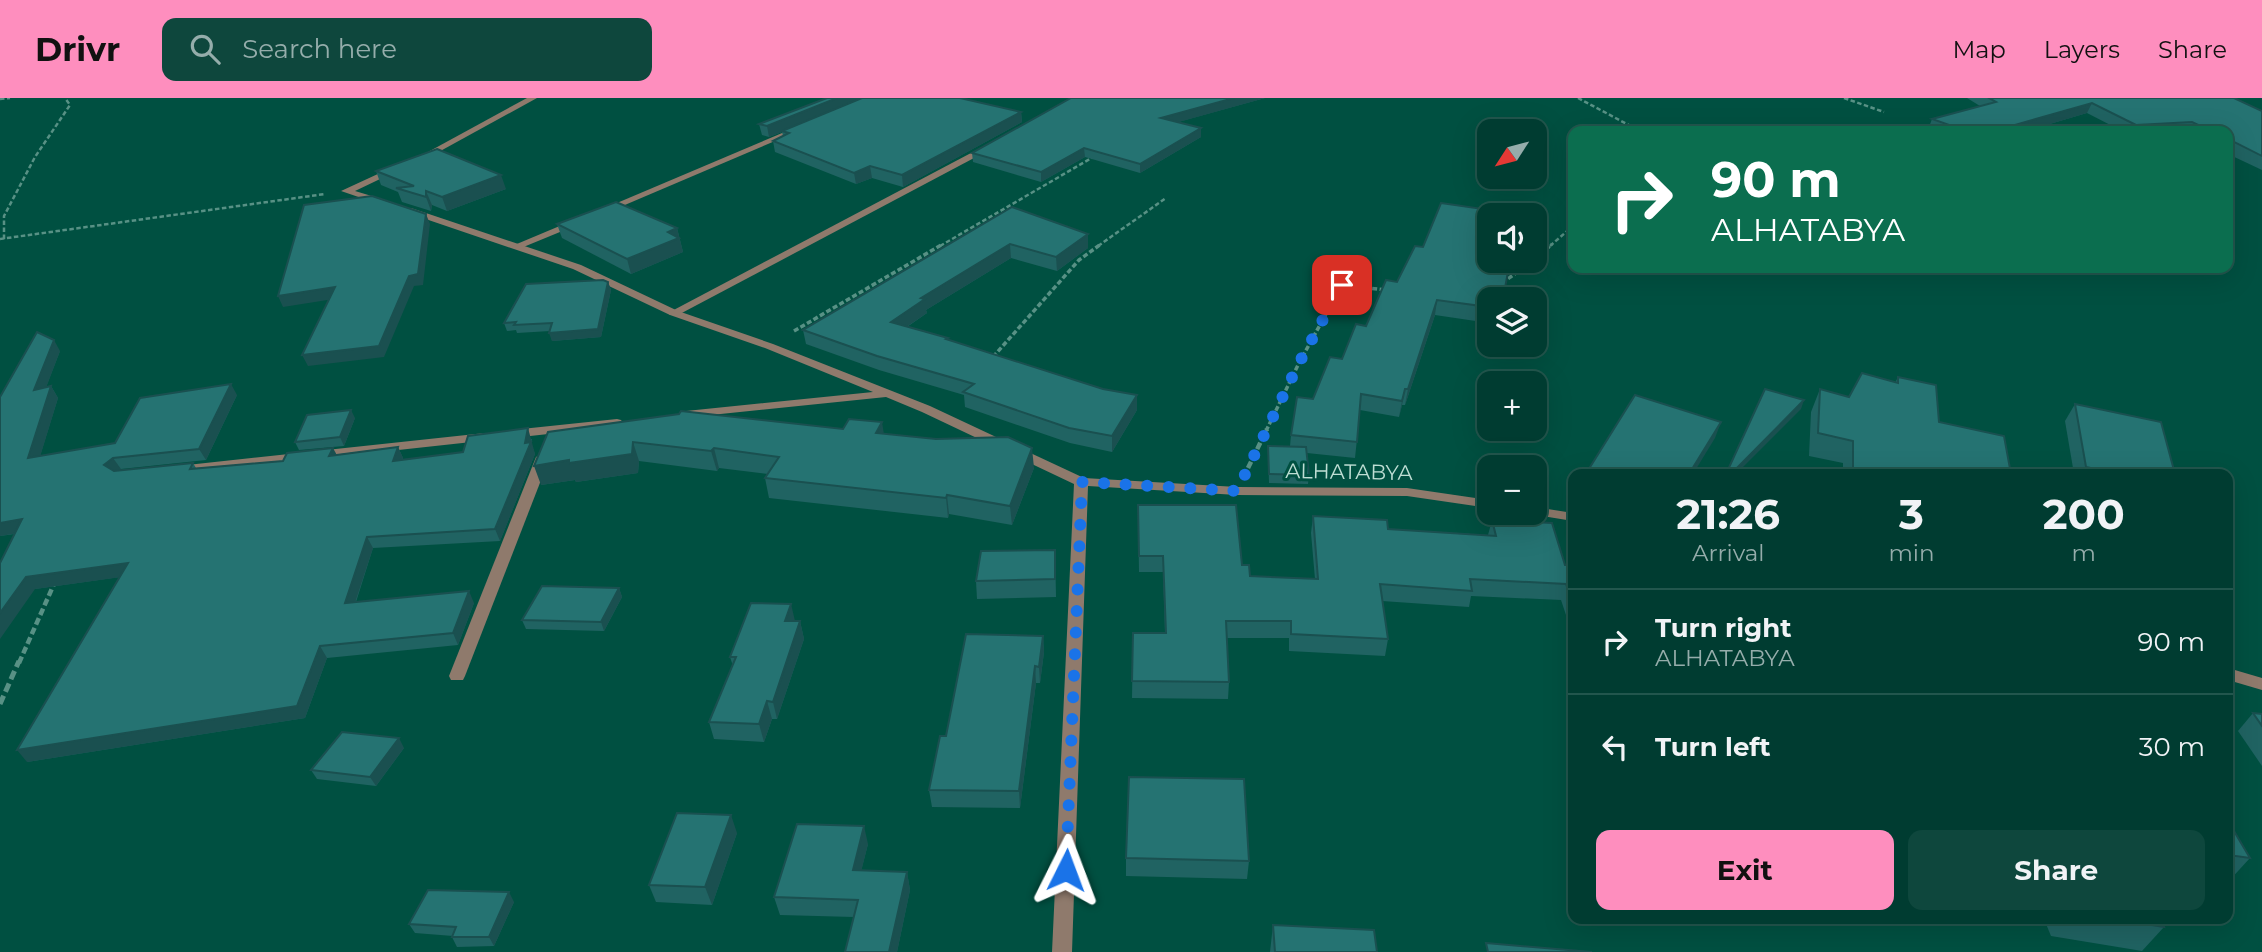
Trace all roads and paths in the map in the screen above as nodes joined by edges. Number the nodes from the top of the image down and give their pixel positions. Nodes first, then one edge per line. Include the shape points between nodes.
1 (10, 98) edge
2 (65, 98) edge
3 (533, 98) edge
4 (1578, 98) edge
5 (1844, 98) edge
6 (0, 99) edge
7 (1884, 112) dead end
8 (812, 124) edge
9 (1631, 126) edge
10 (992, 145) edge
11 (1096, 155) edge
12 (412, 162) edge
13 (401, 167) edge
14 (346, 191) junction
15 (1166, 198) dead end
16 (594, 214) edge
17 (581, 220) edge
18 (1568, 230) edge
19 (2, 239) edge
20 (517, 246) junction
21 (1547, 249) edge
22 (1516, 273) edge
23 (1499, 285) edge
24 (1391, 290) edge
25 (674, 313) junction
26 (769, 346) junction
27 (984, 364) edge
28 (886, 395) junction
29 (672, 417) edge
30 (633, 421) edge
31 (554, 429) junction
32 (161, 471) edge
33 (1082, 482) junction
34 (1237, 491) junction
35 (1477, 502) edge
36 (1547, 513) edge
37 (1568, 516) edge
38 (57, 579) edge
39 (2233, 675) edge
40 (457, 676) dead end
41 (2262, 684) edge
42 (0, 704) edge
43 (1062, 952) edge

1 - 6 path
2 - 19 path via 70,105 34,157 4,216
3 - 12 street
4 - 9 path
5 - 7 path
8 - 16 street
10 - 25 street
11 - 26 path
13 - 14 street
14 - 19 path
14 - 20 street
15 - 27 path via 1079,260
17 - 20 street
18 - 21 path
20 - 25 street via 577,267
22 - 23 path
24 - 34 path via 1342,285
25 - 26 street
26 - 28 street
28 - 29 street
28 - 33 street
30 - 31 street
31 - 32 street
31 - 40 street
33 - 34 street, ALHATABYA
33 - 43 street
34 - 35 street, ALHATABYA via 1407,492
36 - 37 street
38 - 42 path
39 - 41 street

